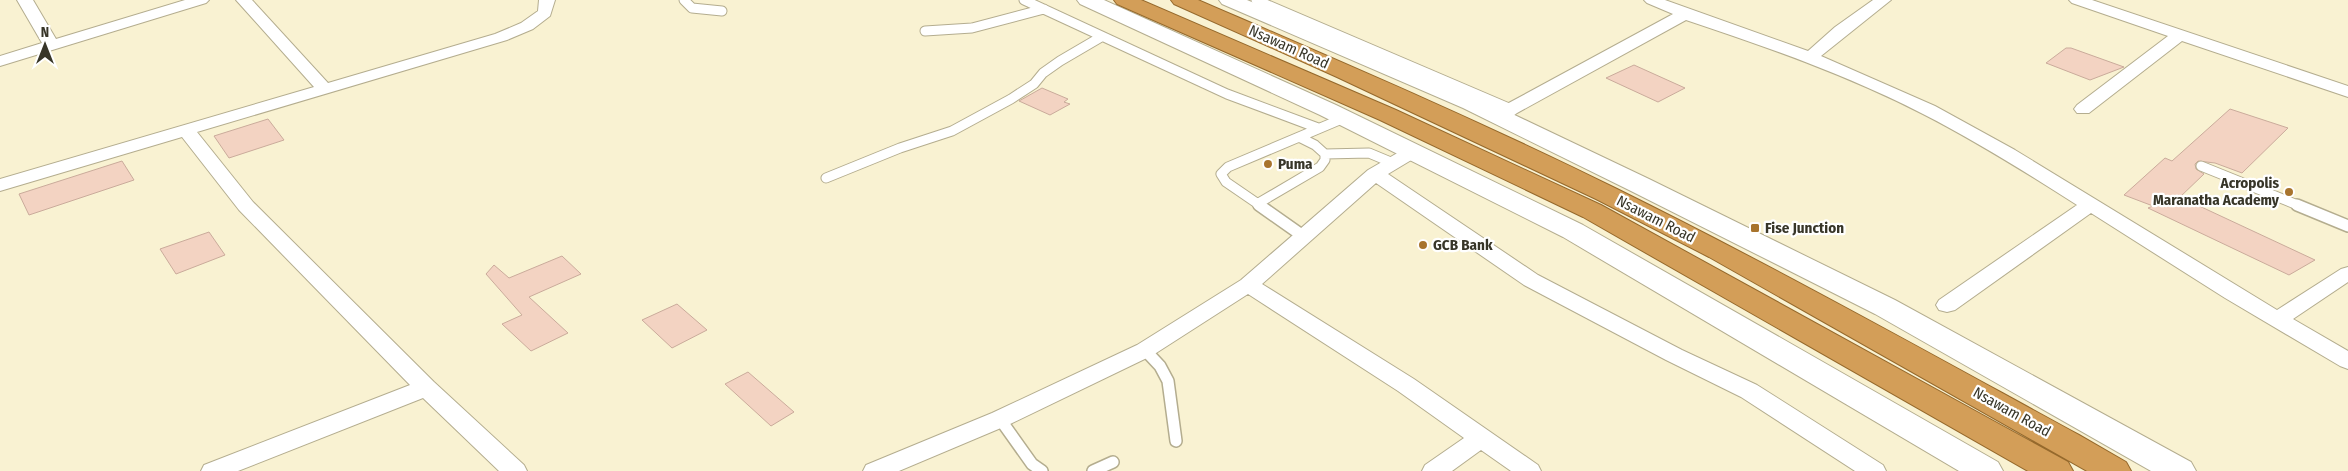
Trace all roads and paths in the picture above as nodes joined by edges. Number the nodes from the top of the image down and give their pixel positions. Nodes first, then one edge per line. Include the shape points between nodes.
1 (25, 0) edge
2 (201, 0) edge
3 (244, 0) edge
4 (546, 0) edge
5 (684, 0) edge
6 (1024, 0) edge
7 (1087, 0) edge
8 (1124, 0) edge
9 (1181, 0) edge
10 (1229, 0) edge
11 (1256, 0) edge
12 (1652, 0) edge
13 (1884, 0) edge
14 (2077, 0) edge
15 (1044, 9) junction
16 (722, 11) dead end
17 (1685, 14) junction
18 (925, 30) dead end
19 (2179, 35) junction
20 (1101, 37) junction
21 (51, 46) junction
22 (1810, 57) junction
23 (0, 61) edge
24 (324, 88) junction
25 (2348, 92) edge
26 (2083, 109) dead end
27 (1505, 113) junction
28 (1344, 118) junction
29 (1318, 128) junction
30 (186, 130) junction
31 (1299, 137) junction
32 (1324, 154) junction
33 (1393, 163) junction
34 (2201, 166) dead end
35 (826, 178) dead end
36 (0, 185) edge
37 (1257, 204) junction
38 (2090, 204) junction
39 (2348, 226) edge
40 (1303, 236) junction
41 (2348, 273) edge
42 (1248, 285) junction
43 (1947, 305) dead end
44 (2277, 320) junction
45 (1145, 350) junction
46 (2348, 361) edge
47 (426, 388) junction
48 (1000, 419) junction
49 (1481, 438) junction
50 (1176, 441) dead end
51 (1113, 462) dead end
52 (213, 471) edge
53 (515, 471) edge
54 (875, 471) edge
55 (1042, 471) edge
56 (1093, 471) edge
57 (1434, 471) edge
58 (1529, 471) edge
59 (1874, 471) edge
60 (1986, 471) edge
61 (2056, 471) edge
62 (2114, 471) edge
63 (2179, 471) edge

1 - 21 street
2 - 21 street
3 - 24 street
4 - 24 street via 545,13 528,26
5 - 16 lane via 692,8
6 - 15 lane
7 - 28 main road
8 - 61 highway, Nsawam Road via 1397,119 1592,211
9 - 62 highway, Nsawam Road via 1605,193 1719,251
10 - 27 main road
11 - 27 lane
12 - 17 street
13 - 22 street
14 - 19 street
15 - 18 lane via 954,32
15 - 20 lane
17 - 22 street
17 - 27 street
19 - 25 street
19 - 26 street
20 - 29 lane via 1227,94
20 - 35 lane via 1060,61 1034,84 952,131
21 - 23 street
22 - 38 street via 1929,110
24 - 30 street
27 - 63 main road via 1885,307
28 - 29 lane
28 - 33 main road
29 - 31 lane
30 - 36 street
30 - 47 street via 246,206
31 - 32 lane
31 - 37 lane via 1228,167 1221,174 1226,182
32 - 33 lane via 1369,153
32 - 37 lane via 1325,160 1320,167
33 - 40 street
33 - 59 street via 1531,280 1750,391
33 - 60 main road via 1573,232
34 - 39 lane
37 - 40 lane
38 - 43 street
38 - 44 street
40 - 42 street
41 - 44 street
42 - 45 street
42 - 49 street via 1406,385
44 - 46 street
45 - 48 street
45 - 50 lane via 1160,366 1168,381
47 - 52 street
47 - 53 street
48 - 54 street
48 - 55 lane via 1032,464
49 - 57 street
49 - 58 street
51 - 56 lane

